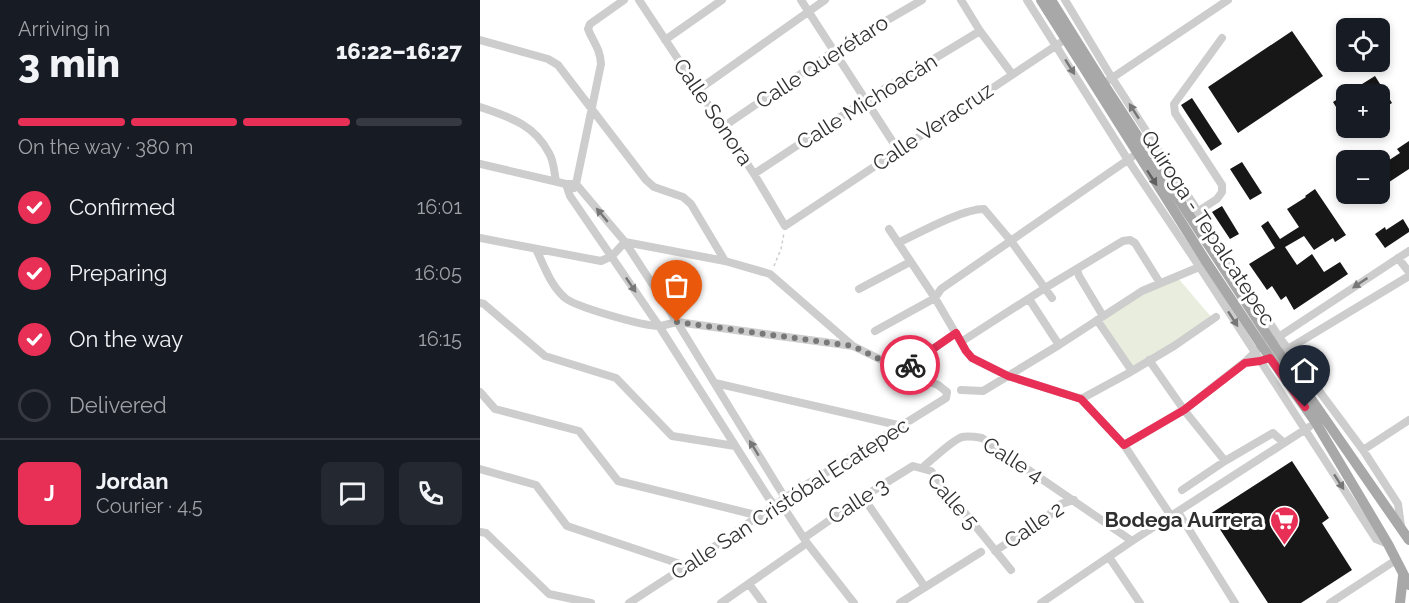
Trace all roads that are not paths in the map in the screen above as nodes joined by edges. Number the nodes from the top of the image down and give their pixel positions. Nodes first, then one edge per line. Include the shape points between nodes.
1 (624, 0) edge
2 (639, 0) edge
3 (722, 0) edge
4 (801, 0) edge
5 (825, 0) edge
6 (922, 0) edge
7 (960, 0) edge
8 (1027, 0) edge
9 (1041, 0) edge
10 (1051, 0) edge
11 (1065, 0) edge
12 (1228, 0) edge
13 (809, 12) junction
14 (980, 31) junction
15 (1074, 34) junction
16 (1222, 38) dead end
17 (480, 40) edge
18 (665, 40) junction
19 (1056, 45) junction
20 (834, 51) junction
21 (1012, 74) junction
22 (1100, 86) junction
23 (698, 90) junction
24 (866, 100) junction
25 (480, 107) edge
26 (592, 110) junction
27 (723, 127) junction
28 (898, 150) junction
29 (1133, 157) junction
30 (480, 165) edge
31 (754, 174) junction
32 (556, 181) junction
33 (566, 184) junction
34 (576, 184) junction
35 (570, 196) junction
36 (1186, 220) junction
37 (785, 226) joint
38 (889, 229) dead end
39 (480, 238) edge
40 (1011, 241) junction
41 (625, 242) junction
42 (897, 243) junction
43 (536, 249) junction
44 (1409, 251) edge
45 (612, 256) junction
46 (1398, 258) junction
47 (725, 261) junction
48 (910, 262) junction
49 (1203, 265) junction
50 (1077, 269) junction
51 (1409, 274) edge
52 (1160, 283) junction
53 (1045, 288) junction
54 (859, 289) dead end
55 (934, 298) junction
56 (1052, 298) dead end
57 (1029, 299) junction
58 (480, 303) edge
59 (1215, 317) dead end
60 (1100, 318) junction
61 (677, 322) junction
62 (659, 326) junction
63 (875, 331) dead end
64 (956, 333) junction
65 (961, 342) junction
66 (1267, 344) junction
67 (1059, 345) junction
68 (853, 346) junction
69 (1274, 355) junction
70 (1149, 360) junction
71 (1245, 363) junction
72 (902, 370) junction
73 (1130, 373) junction
74 (1008, 376) junction
75 (715, 383) junction
76 (961, 390) dead end
77 (480, 392) edge
78 (1081, 399) junction
79 (1184, 410) junction
80 (1334, 411) junction
81 (1409, 420) edge
82 (1320, 421) junction
83 (902, 426) junction
84 (1305, 430) junction
85 (1284, 443) junction
86 (1124, 445) junction
87 (735, 446) junction
88 (1363, 450) junction
89 (1225, 461) junction
90 (918, 467) junction
91 (480, 469) edge
92 (1182, 490) dead end
93 (863, 497) junction
94 (785, 498) junction
95 (1074, 500) junction
96 (774, 506) junction
97 (786, 511) junction
98 (1174, 514) junction
99 (760, 516) junction
100 (1401, 530) junction
101 (480, 532) edge
102 (806, 540) junction
103 (1409, 540) edge
104 (1132, 541) junction
105 (1388, 544) junction
106 (995, 551) junction
107 (981, 552) dead end
108 (1109, 557) junction
109 (1396, 560) junction
110 (686, 566) junction
111 (1011, 570) dead end
112 (1407, 578) edge
113 (749, 584) junction
114 (925, 587) junction
115 (591, 603) edge
116 (629, 603) edge
117 (721, 603) edge
118 (763, 603) edge
119 (854, 603) edge
120 (900, 603) edge
121 (1042, 603) edge
122 (1140, 603) edge
123 (1236, 603) edge
124 (1330, 603) edge
125 (1400, 603) edge

1 - 26 street via 588,29 601,54
2 - 18 street, Calle Sonora
3 - 18 street
4 - 13 street
5 - 13 street
6 - 20 street, Calle Querétaro
7 - 14 street
8 - 19 street
9 - 15 main road, Quiroga - Tepalcatepec
10 - 15 main road, Quiroga - Tepalcatepec
11 - 15 street
12 - 22 street
13 - 20 street
13 - 23 street
14 - 21 street
14 - 24 street, Calle Michoacán
15 - 19 street, Calle Veracruz
15 - 22 main road, Quiroga - Tepalcatepec
15 - 22 street
16 - 36 street via 1174,104 1175,113 1222,185 1217,199
17 - 26 street via 558,65
18 - 23 street, Calle Sonora
19 - 21 street, Calle Veracruz
19 -> 22 street
20 - 24 street
20 - 27 street, Calle Querétaro
21 - 28 street, Calle Veracruz
22 - 29 main road, Quiroga - Tepalcatepec
36 -> 22 main road, Quiroga - Tepalcatepec
23 - 27 street, Calle Sonora
24 - 28 street
24 - 31 street, Calle Michoacán
25 - 32 street via 511,117 537,134 550,155
26 - 34 street
26 - 47 street via 645,180 690,204
27 - 31 street, Calle Sonora
28 - 37 street, Calle Veracruz
29 -> 36 main road, Quiroga - Tepalcatepec
29 - 40 street
30 - 32 street
31 - 37 street, Calle Sonora
32 - 33 street
33 - 34 street
33 - 35 street
34 - 35 street
41 -> 34 street
35 - 45 street
36 - 49 main road, Quiroga - Tepalcatepec
36 - 66 main road, Quiroga - Tepalcatepec
38 - 42 street
39 - 43 street
40 - 42 street via 984,209 975,209
40 - 53 street
40 - 55 street
41 - 45 street
41 - 47 street
41 - 61 street
42 - 48 street
43 - 45 street via 601,261
43 - 62 street via 552,283 566,300
44 - 46 street
45 -> 62 street
46 - 51 street
46 -> 66 street
47 - 68 street via 770,274
48 - 54 street
48 - 55 street
49 - 52 street
49 -> 66 main road, Quiroga - Tepalcatepec
50 - 52 street via 1130,240
50 - 53 street
50 - 60 street
51 - 69 street
52 - 60 street
53 - 56 street
53 - 57 street
55 - 63 street
55 - 64 street
57 - 65 street
57 - 67 street
58 - 87 street via 545,356 616,378 672,436
59 - 70 street
60 - 67 street
60 - 73 street
61 - 62 street
61 - 68 street
61 - 75 street
62 - 87 street
64 - 65 street
64 - 72 street
65 - 74 street via 972,358
66 - 69 main road, Quiroga - Tepalcatepec
66 - 69 street
66 - 71 street
67 - 74 street
68 - 72 street
69 - 71 street
69 - 80 street
69 - 82 main road, Quiroga - Tepalcatepec
69 - 84 street
70 - 73 street
70 - 79 street
71 - 79 street
72 - 83 street, Calle San Cristóbal Ecatepec via 947,392 946,398
73 - 78 street
74 - 76 street via 982,391
74 - 78 street
75 - 83 street
94 -> 75 street
77 - 99 street via 495,409 579,431 618,481
78 - 86 street
79 - 86 street
79 - 89 street
80 - 82 street
80 - 88 street
81 - 88 street
82 - 84 street
82 - 100 main road, Quiroga - Tepalcatepec
82 - 105 main road, Quiroga - Tepalcatepec
83 - 94 street, Calle San Cristóbal Ecatepec
84 - 85 street
84 -> 105 street via 1376,539
85 - 89 street via 1273,433
85 - 98 street
86 - 98 street
87 - 96 street
88 - 100 street via 1398,504
89 - 92 street
90 - 93 street, Calle 3
90 - 95 street, Calle 4 via 962,437 982,438
90 - 106 street, Calle 5 via 931,471
91 - 110 street via 536,485 567,526
93 - 102 street, Calle 3
93 - 114 street
94 - 96 street, Calle San Cristóbal Ecatepec
94 - 97 street
95 - 104 street, Calle 4
95 - 106 street, Calle 2 via 1059,504 1049,516
96 - 97 street
96 - 99 street, Calle San Cristóbal Ecatepec
97 - 102 street
98 - 104 street
98 - 123 street
99 - 110 street, Calle San Cristóbal Ecatepec
100 - 103 main road, Quiroga - Tepalcatepec
101 - 115 street via 486,533 549,594
102 - 113 street, Calle 3
102 - 119 street
104 - 108 street
105 - 109 main road, Quiroga - Tepalcatepec
106 - 111 street, Calle 5
107 - 114 street, Calle 2
108 - 121 street
108 - 122 street
109 - 112 main road, Quiroga - Tepalcatepec
109 - 124 street
110 - 116 street, Calle San Cristóbal Ecatepec
112 - 125 main road, Quiroga - Tepalcatepec
113 - 117 street, Calle 3
113 - 118 street
114 - 120 street, Calle 2

